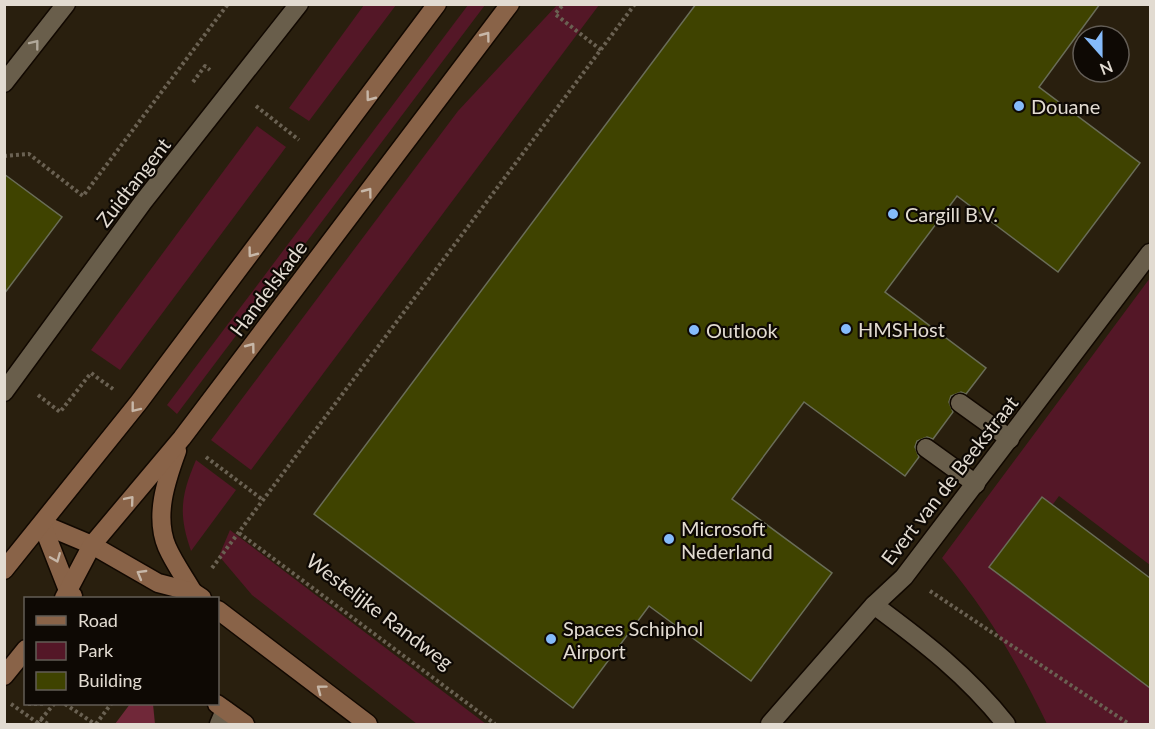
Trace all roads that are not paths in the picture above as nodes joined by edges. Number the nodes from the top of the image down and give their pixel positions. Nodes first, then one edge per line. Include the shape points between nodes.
1 (66, 4) edge
2 (298, 4) edge
3 (437, 4) edge
4 (510, 4) edge
5 (4, 83) edge
6 (1150, 253) edge
7 (5, 394) edge
8 (960, 403) dead end
9 (182, 438) junction
10 (1010, 439) junction
11 (926, 448) dead end
12 (976, 483) junction
13 (42, 524) junction
14 (92, 545) junction
15 (4, 570) edge
16 (198, 595) edge
17 (70, 597) edge
18 (874, 604) junction
19 (219, 611) edge
20 (24, 651) edge
21 (4, 676) edge
22 (220, 713) edge
23 (245, 724) edge
24 (368, 724) edge
25 (770, 724) edge
26 (1006, 724) edge

5 -> 1 street
2 - 7 street, Zuidtangent via 143,202
3 -> 13 street, Handelskade via 140,402
9 -> 4 street, Handelskade
6 - 10 street, Evert van de Beekstraat
8 - 10 street
14 -> 9 street, Handelskade
9 - 16 street via 163,489 162,516 166,546
10 - 12 street, Evert van de Beekstraat
11 - 12 street
12 - 18 street, Evert van de Beekstraat via 904,577
13 - 14 street
13 - 15 street, Handelskade
13 -> 17 street
16 -> 14 street via 158,584
14 - 17 street, Handelskade
18 - 25 street, Evert van de Beekstraat
18 - 26 street via 951,663
24 -> 19 street
20 - 21 street
22 - 23 street

